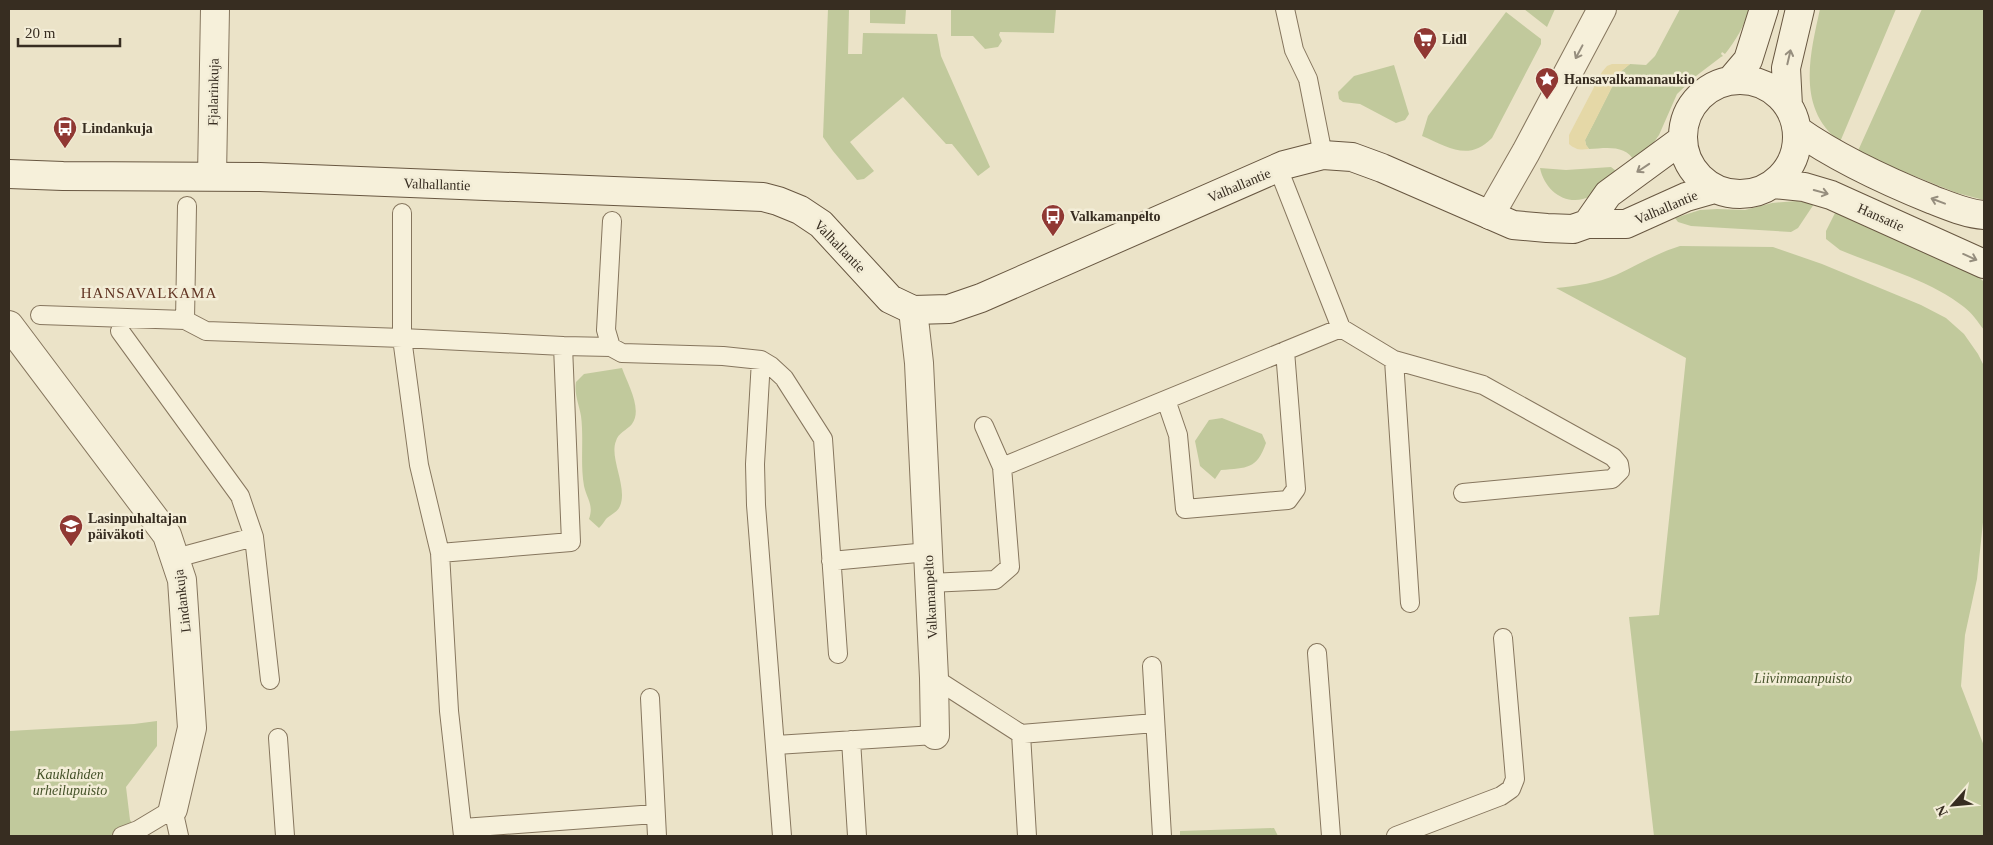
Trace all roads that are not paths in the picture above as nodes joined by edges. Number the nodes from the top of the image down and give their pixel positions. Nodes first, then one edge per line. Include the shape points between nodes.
1 (215, 9) edge
2 (1285, 9) edge
3 (1602, 9) edge
4 (1764, 9) edge
5 (1800, 9) edge
6 (1731, 80) junction
7 (1793, 118) junction
8 (1683, 140) junction
9 (1323, 155) junction
10 (1278, 168) junction
11 (9, 174) edge
12 (212, 176) junction
13 (1773, 184) junction
14 (1714, 189) junction
15 (187, 206) dead end
16 (402, 213) dead end
17 (1490, 215) junction
18 (1984, 215) edge
19 (612, 221) dead end
20 (1587, 224) junction
21 (1984, 264) edge
22 (913, 310) junction
23 (40, 315) dead end
24 (184, 320) junction
25 (9, 326) edge
26 (1341, 328) junction
27 (120, 331) dead end
28 (402, 338) junction
29 (563, 346) junction
30 (611, 347) junction
31 (1285, 351) junction
32 (761, 360) junction
33 (1394, 360) junction
34 (1166, 400) junction
35 (984, 426) dead end
36 (1002, 467) junction
37 (1463, 493) dead end
38 (254, 536) junction
39 (928, 552) junction
40 (440, 554) junction
41 (176, 558) junction
42 (831, 561) junction
43 (930, 583) junction
44 (1410, 603) dead end
45 (1503, 638) dead end
46 (1317, 653) dead end
47 (838, 654) dead end
48 (1152, 666) dead end
49 (934, 678) junction
50 (270, 680) dead end
51 (650, 698) dead end
52 (1155, 723) junction
53 (1021, 734) junction
54 (935, 735) joint
55 (278, 738) dead end
56 (851, 740) junction
57 (776, 745) junction
58 (172, 808) junction
59 (656, 814) junction
60 (463, 832) edge
61 (122, 836) edge
62 (179, 836) edge
63 (285, 836) edge
64 (656, 836) edge
65 (782, 836) edge
66 (857, 836) edge
67 (1027, 836) edge
68 (1162, 836) edge
69 (1331, 836) edge
70 (1396, 836) edge

1 - 12 street, Fjalarinkuja
2 - 9 lane via 1294,50 1308,79
3 -> 17 street
4 - 6 street via 1748,60
7 -> 5 street via 1786,68
6 - 7 street via 1763,84 1777,93
6 - 8 street via 1701,95 1690,108 1684,123
7 - 13 street via 1797,146 1784,174
18 -> 7 street via 1915,193 1846,160
8 - 14 street via 1692,168
8 -> 20 street via 1608,194
9 - 10 street, Valhallantie
9 - 17 street, Valhallantie via 1352,157
10 - 22 street, Valhallantie via 981,298 949,309
10 - 26 lane
11 - 12 street, Valhallantie
12 - 22 street, Valhallantie via 763,197 800,210 821,224 890,299
13 - 14 street via 1760,192 1744,195
13 -> 21 street, Hansatie via 1804,187 1831,195
14 - 20 street, Valhallantie via 1686,196 1626,224
15 - 24 lane
16 - 28 lane
17 - 20 street, Valhallantie via 1513,225 1573,228
19 - 30 lane via 606,330
22 - 39 street, Valkamanpelto
23 - 24 lane
24 - 28 lane via 206,331
25 - 41 street, Lindankuja via 167,535
26 - 31 lane
26 - 33 lane
27 - 38 lane via 240,496
28 - 29 lane
28 - 40 lane via 419,465
29 - 30 lane
29 - 40 lane via 571,542
30 - 32 lane via 622,353
31 - 34 lane
31 - 34 lane via 1296,488 1288,500 1186,509 1178,435
32 - 42 lane via 784,378 823,439
32 - 57 lane via 756,505
33 - 37 lane via 1483,386 1613,457 1619,464 1620,471 1612,479
33 - 44 lane
34 - 36 lane
35 - 36 lane
36 - 43 lane via 1010,567 995,580
38 - 41 lane
38 - 50 lane
39 - 42 lane
39 - 43 street, Valkamanpelto
40 - 60 lane via 449,711
41 - 58 street, Lindankuja via 182,580 192,728
42 - 47 lane
43 - 49 street, Valkamanpelto
45 - 70 lane via 1515,779 1511,789
46 - 69 lane
48 - 52 lane
49 - 53 lane
49 - 54 street, Valkamanpelto
51 - 59 lane
52 - 53 lane
52 - 68 lane
53 - 67 lane
54 - 56 lane
55 - 63 lane
56 - 57 lane
56 - 66 lane
57 - 65 lane
58 - 61 lane via 138,830
58 - 62 lane
59 - 60 lane
59 - 64 lane

